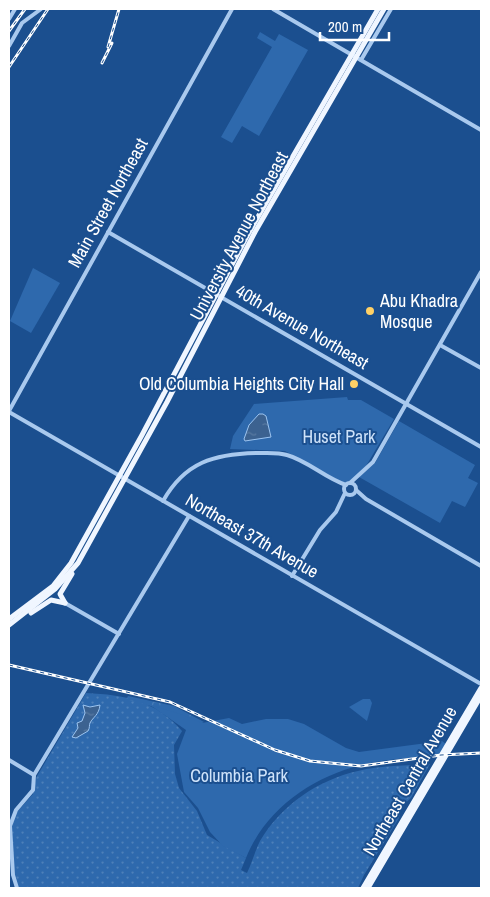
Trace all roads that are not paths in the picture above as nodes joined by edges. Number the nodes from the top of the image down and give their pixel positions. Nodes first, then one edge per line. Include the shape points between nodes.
1 (15, 9) edge
2 (41, 9) edge
3 (232, 9) edge
4 (273, 9) edge
5 (378, 9) edge
6 (384, 9) edge
7 (390, 9) edge
8 (9, 19) edge
9 (9, 46) edge
10 (356, 57) junction
11 (481, 130) edge
12 (108, 232) junction
13 (481, 272) edge
14 (219, 296) junction
15 (440, 345) junction
16 (481, 368) edge
17 (406, 403) junction
18 (9, 412) edge
19 (481, 447) edge
20 (122, 477) junction
21 (350, 490) junction
22 (163, 501) junction
23 (188, 516) junction
24 (78, 563) junction
25 (481, 566) edge
26 (292, 576) junction
27 (65, 603) junction
28 (9, 623) edge
29 (119, 634) junction
30 (481, 686) edge
31 (481, 696) edge
32 (9, 760) edge
33 (34, 775) junction
34 (17, 888) edge
35 (363, 888) edge
36 (368, 888) edge

1 - 8 street
2 - 9 street via 25,20
3 - 12 street, Main Street Northeast
4 - 10 street
5 - 10 main road, University Avenue Northeast
6 - 10 main road, University Avenue Northeast
7 - 10 street, University Avenue Northeast
10 - 11 street
10 - 14 main road, University Avenue Northeast via 247,236
12 - 14 street, 40th Avenue Northeast
12 - 18 street, Main Street Northeast
13 - 15 street
14 - 17 street, 40th Avenue Northeast
14 - 20 main road, University Avenue Northeast
15 - 16 street
15 - 17 street
17 - 19 street, 40th Avenue Northeast
17 - 21 street via 373,462 359,474
18 - 20 street, Northeast 37th Avenue
20 - 22 street, Northeast 37th Avenue
20 - 24 main road
20 - 28 main road via 71,564 60,578
21 - 22 street via 286,454 229,454 210,458 192,468 173,485
21 - 25 street
21 - 26 street
22 - 23 street, Northeast 37th Avenue
23 - 26 street, Northeast 37th Avenue
23 - 29 street
24 - 27 main road via 60,594
24 - 28 main road via 56,590
26 - 30 street, Northeast 37th Avenue
27 - 28 main road via 50,600
27 - 29 street
29 - 33 street
30 - 35 main road, Northeast Central Avenue
31 - 36 main road, Northeast Central Avenue
32 - 33 street
33 - 34 street via 34,790 16,810 10,826 12,875

